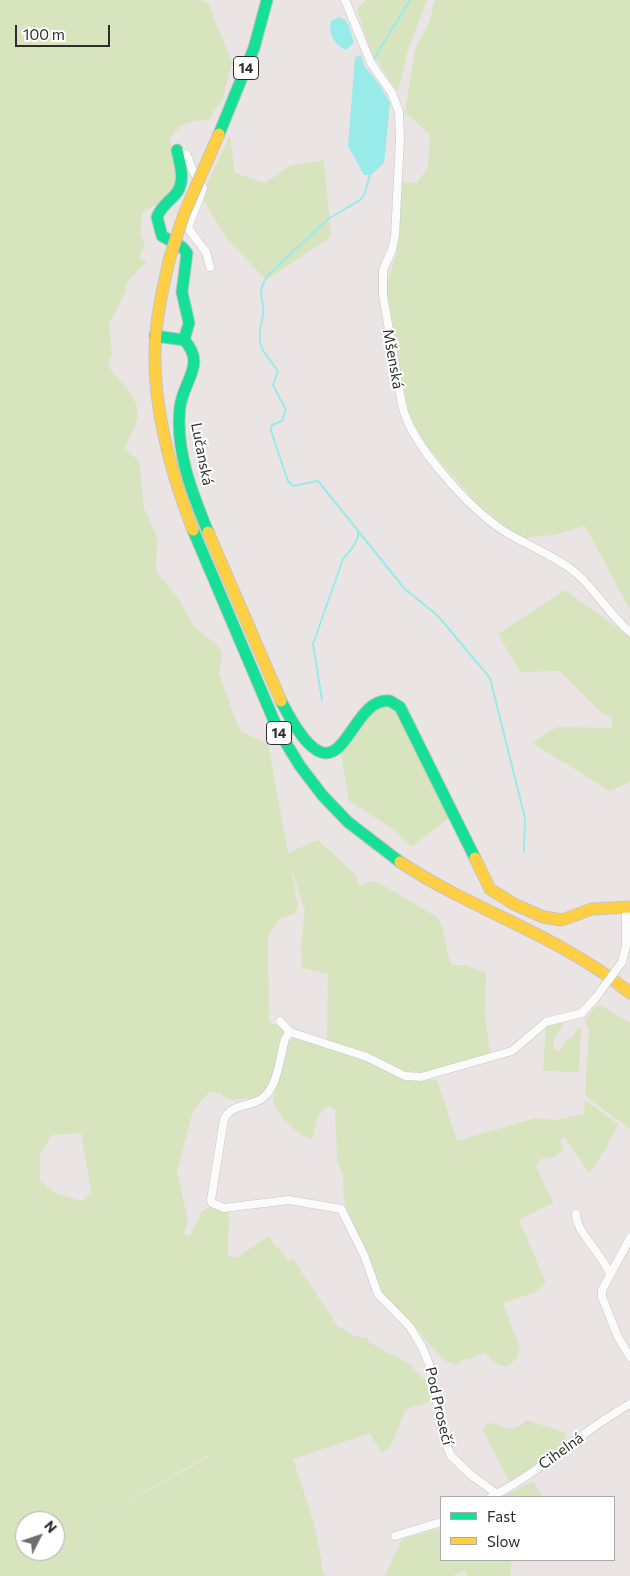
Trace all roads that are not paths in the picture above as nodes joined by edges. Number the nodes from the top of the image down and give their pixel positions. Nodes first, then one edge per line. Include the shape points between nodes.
1 (267, 0) edge
2 (345, 0) edge
3 (177, 150) joint
4 (210, 267) dead end
5 (155, 336) junction
6 (184, 340) junction
7 (630, 632) edge
8 (628, 907) edge
9 (630, 993) edge
10 (280, 1021) dead end
11 (290, 1032) junction
12 (576, 1214) dead end
13 (630, 1238) edge
14 (610, 1275) junction
15 (630, 1357) edge
16 (630, 1404) edge
17 (494, 1496) edge
18 (440, 1522) edge
19 (395, 1536) dead end

1 - 5 main road, 14, bridge via 254,48 184,214 170,257
2 - 7 street, Mšenská via 371,63 392,93 399,112 395,236 383,270 383,294 406,419 419,443 475,509 503,530 575,572
3 - 4 street via 187,154 202,185 188,228 206,252
3 - 6 main road via 182,185 175,196 162,206 157,217 162,236 182,247 187,254 182,292 189,323
5 - 6 main road
5 - 9 main road, 14 via 156,398 178,492 278,730 308,780 352,827 397,862 585,960
6 - 8 main road, Lučanská via 191,347 195,360 193,373 181,398 179,414 190,482 258,647 298,732 308,745 321,751 334,750 346,743 372,703 382,698 391,700 405,713 490,889 543,918 559,920 582,911
8 - 11 street, bridge via 622,962 597,996 582,1013 546,1022 512,1050 421,1077 405,1076 367,1057
10 - 11 street
11 - 17 street, Pod Prosečí via 284,1039 269,1090 259,1101 232,1109 224,1119 212,1204 224,1208 289,1200 341,1208 364,1255 378,1294 410,1327 422,1347 451,1456
12 - 14 street via 577,1222
13 - 14 street
14 - 15 street via 602,1297
16 - 17 street, Cihelná
18 - 19 street

